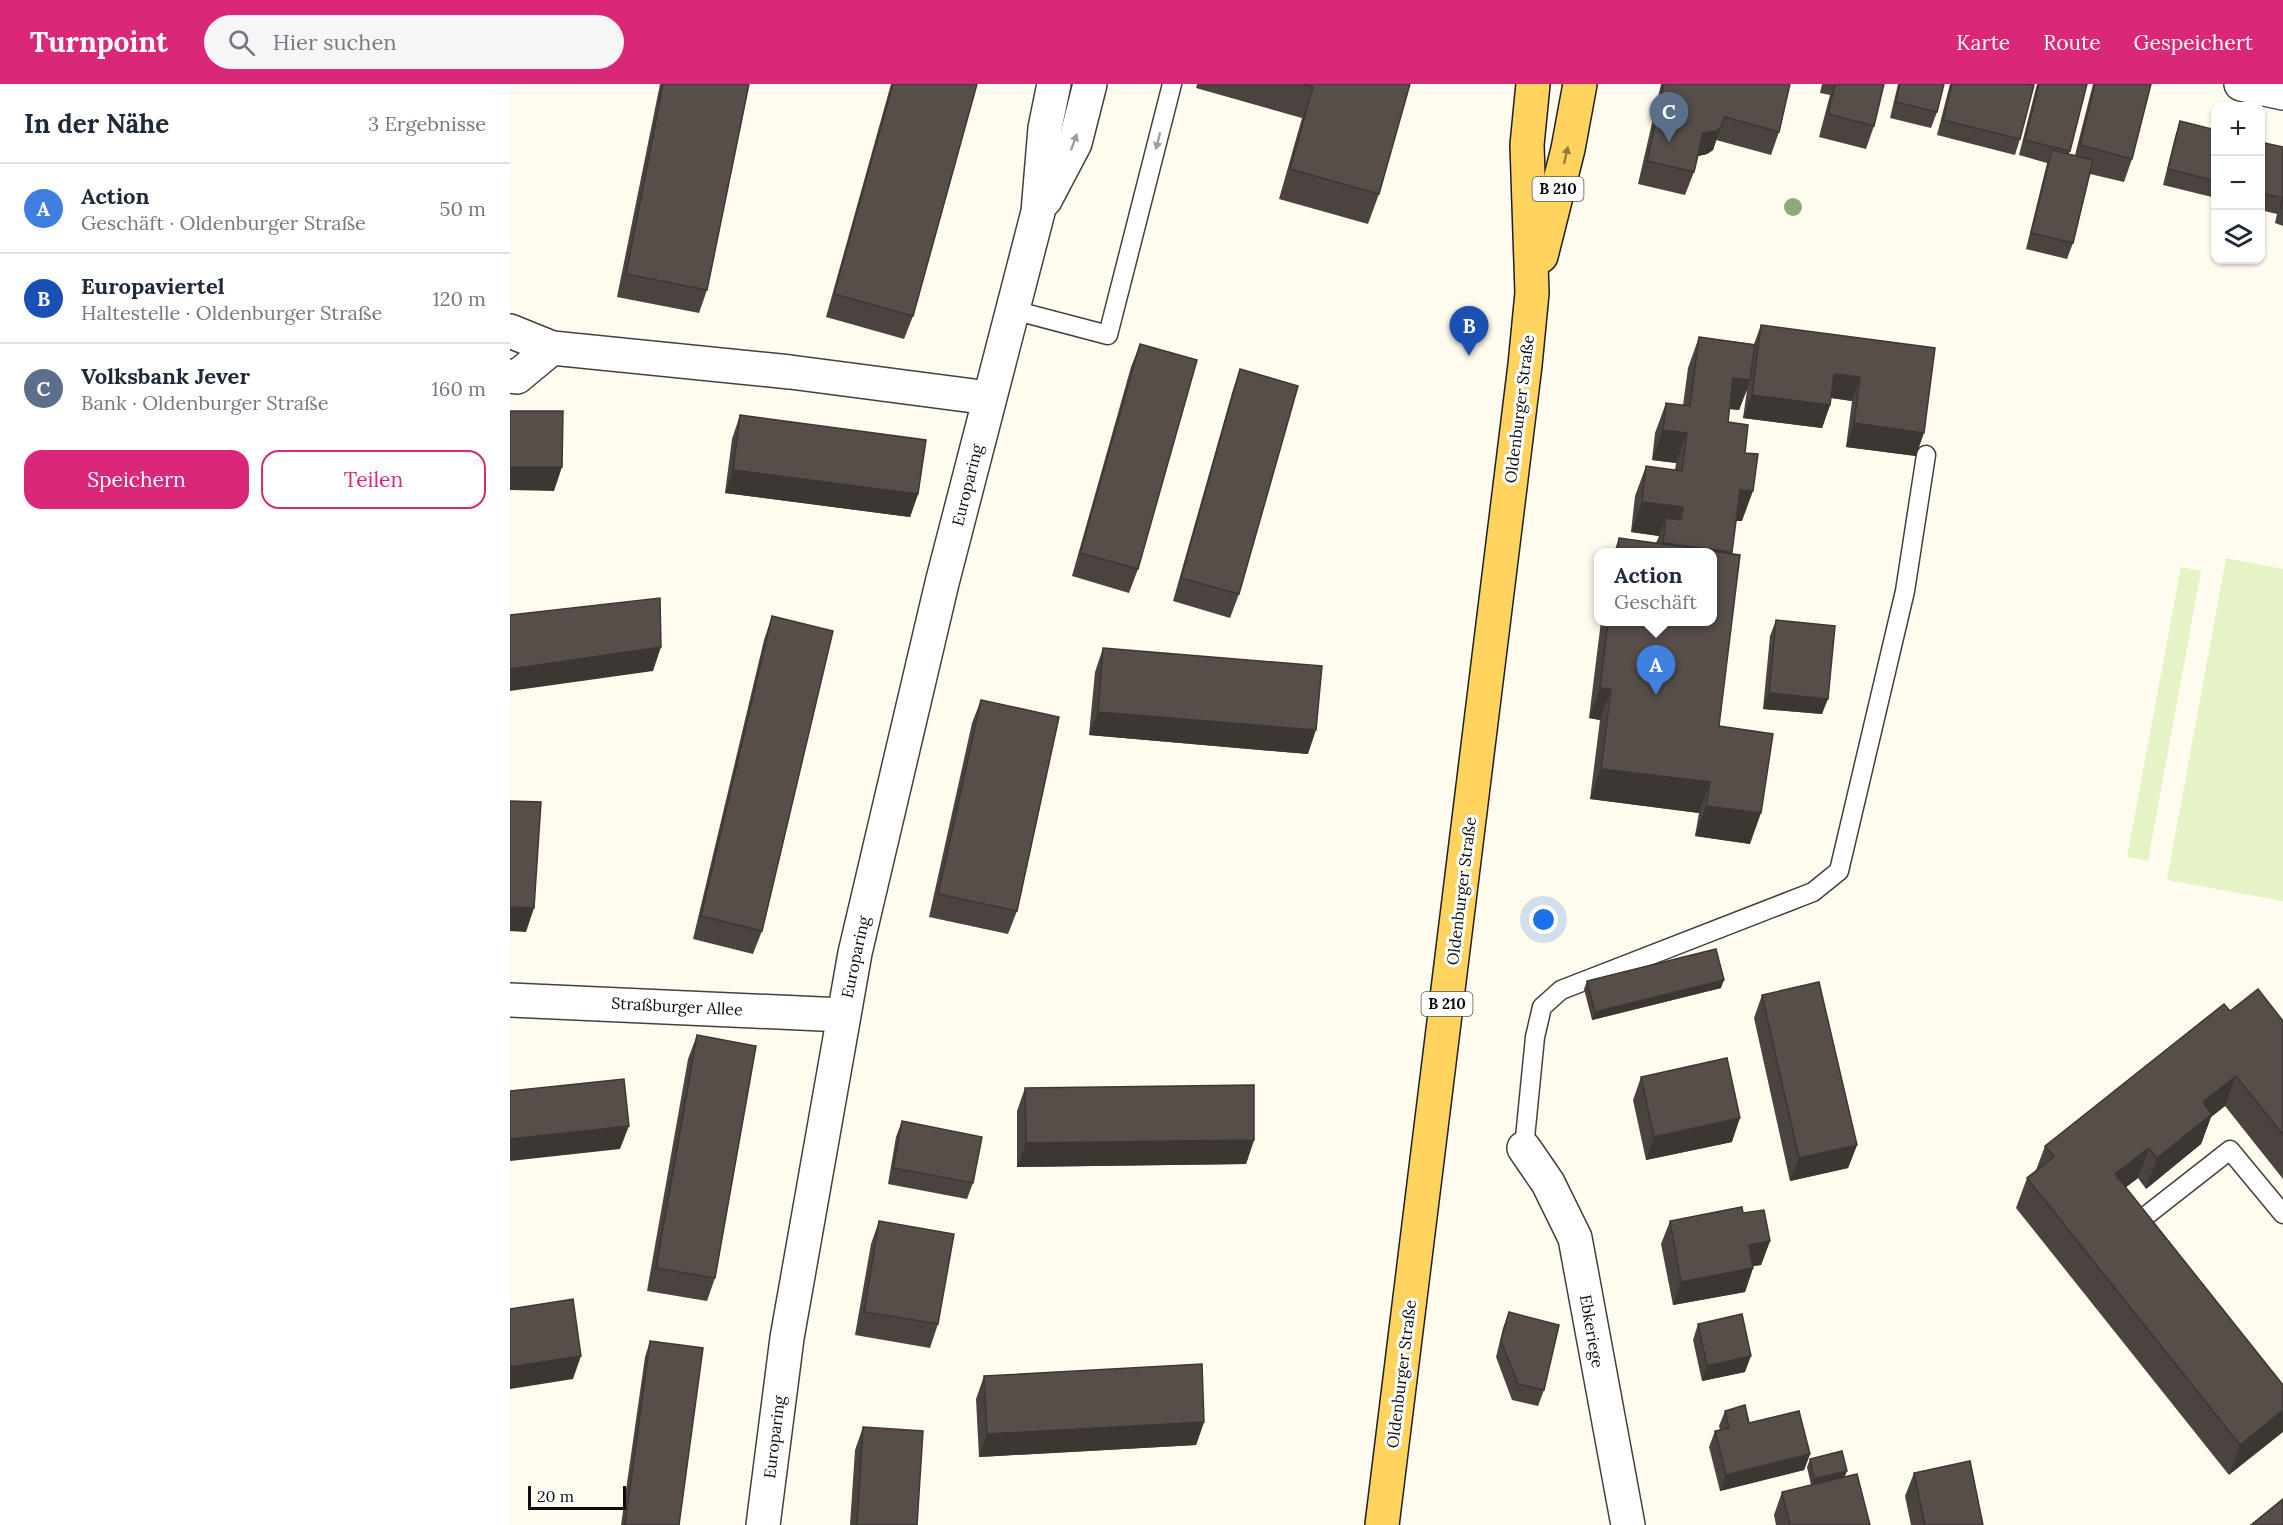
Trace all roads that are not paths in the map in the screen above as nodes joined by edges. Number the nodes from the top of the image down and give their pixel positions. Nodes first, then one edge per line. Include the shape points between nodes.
1 (1054, 84) edge
2 (1090, 84) edge
3 (1173, 84) edge
4 (1533, 84) edge
5 (1580, 84) edge
6 (2241, 84) edge
7 (2283, 93) edge
8 (1038, 212) junction
9 (1532, 293) junction
10 (1013, 310) junction
11 (510, 332) edge
12 (552, 348) junction
13 (510, 376) edge
14 (989, 398) junction
15 (1926, 455) edge
16 (510, 1000) edge
17 (843, 1015) junction
18 (1524, 1148) joint
19 (2283, 1214) edge
20 (2152, 1241) edge
21 (763, 1525) edge
22 (1382, 1525) edge
23 (1628, 1525) edge

1 - 8 street, Europaring via 1045,128
8 -> 2 street, Europaring via 1075,143
3 -> 10 lane via 1108,335
4 - 9 main road, Oldenburger Straße / B 210 via 1527,145
9 -> 5 main road, Oldenburger Straße / B 210
6 - 7 street
8 - 10 street, Europaring
9 - 22 main road, Oldenburger Straße / B 210
10 - 14 street, Europaring
11 - 12 street
12 - 13 street via 518,376
12 - 14 street
14 - 17 street, Europaring via 942,583
15 - 18 lane via 1905,591 1839,871 1813,892 1561,990 1542,1007 1535,1037
16 - 17 street, Straßburger Allee
17 - 21 street, Europaring via 787,1338
18 - 23 street, Ebkeriege via 1548,1183 1575,1238
19 - 20 lane via 2230,1150 2138,1222

